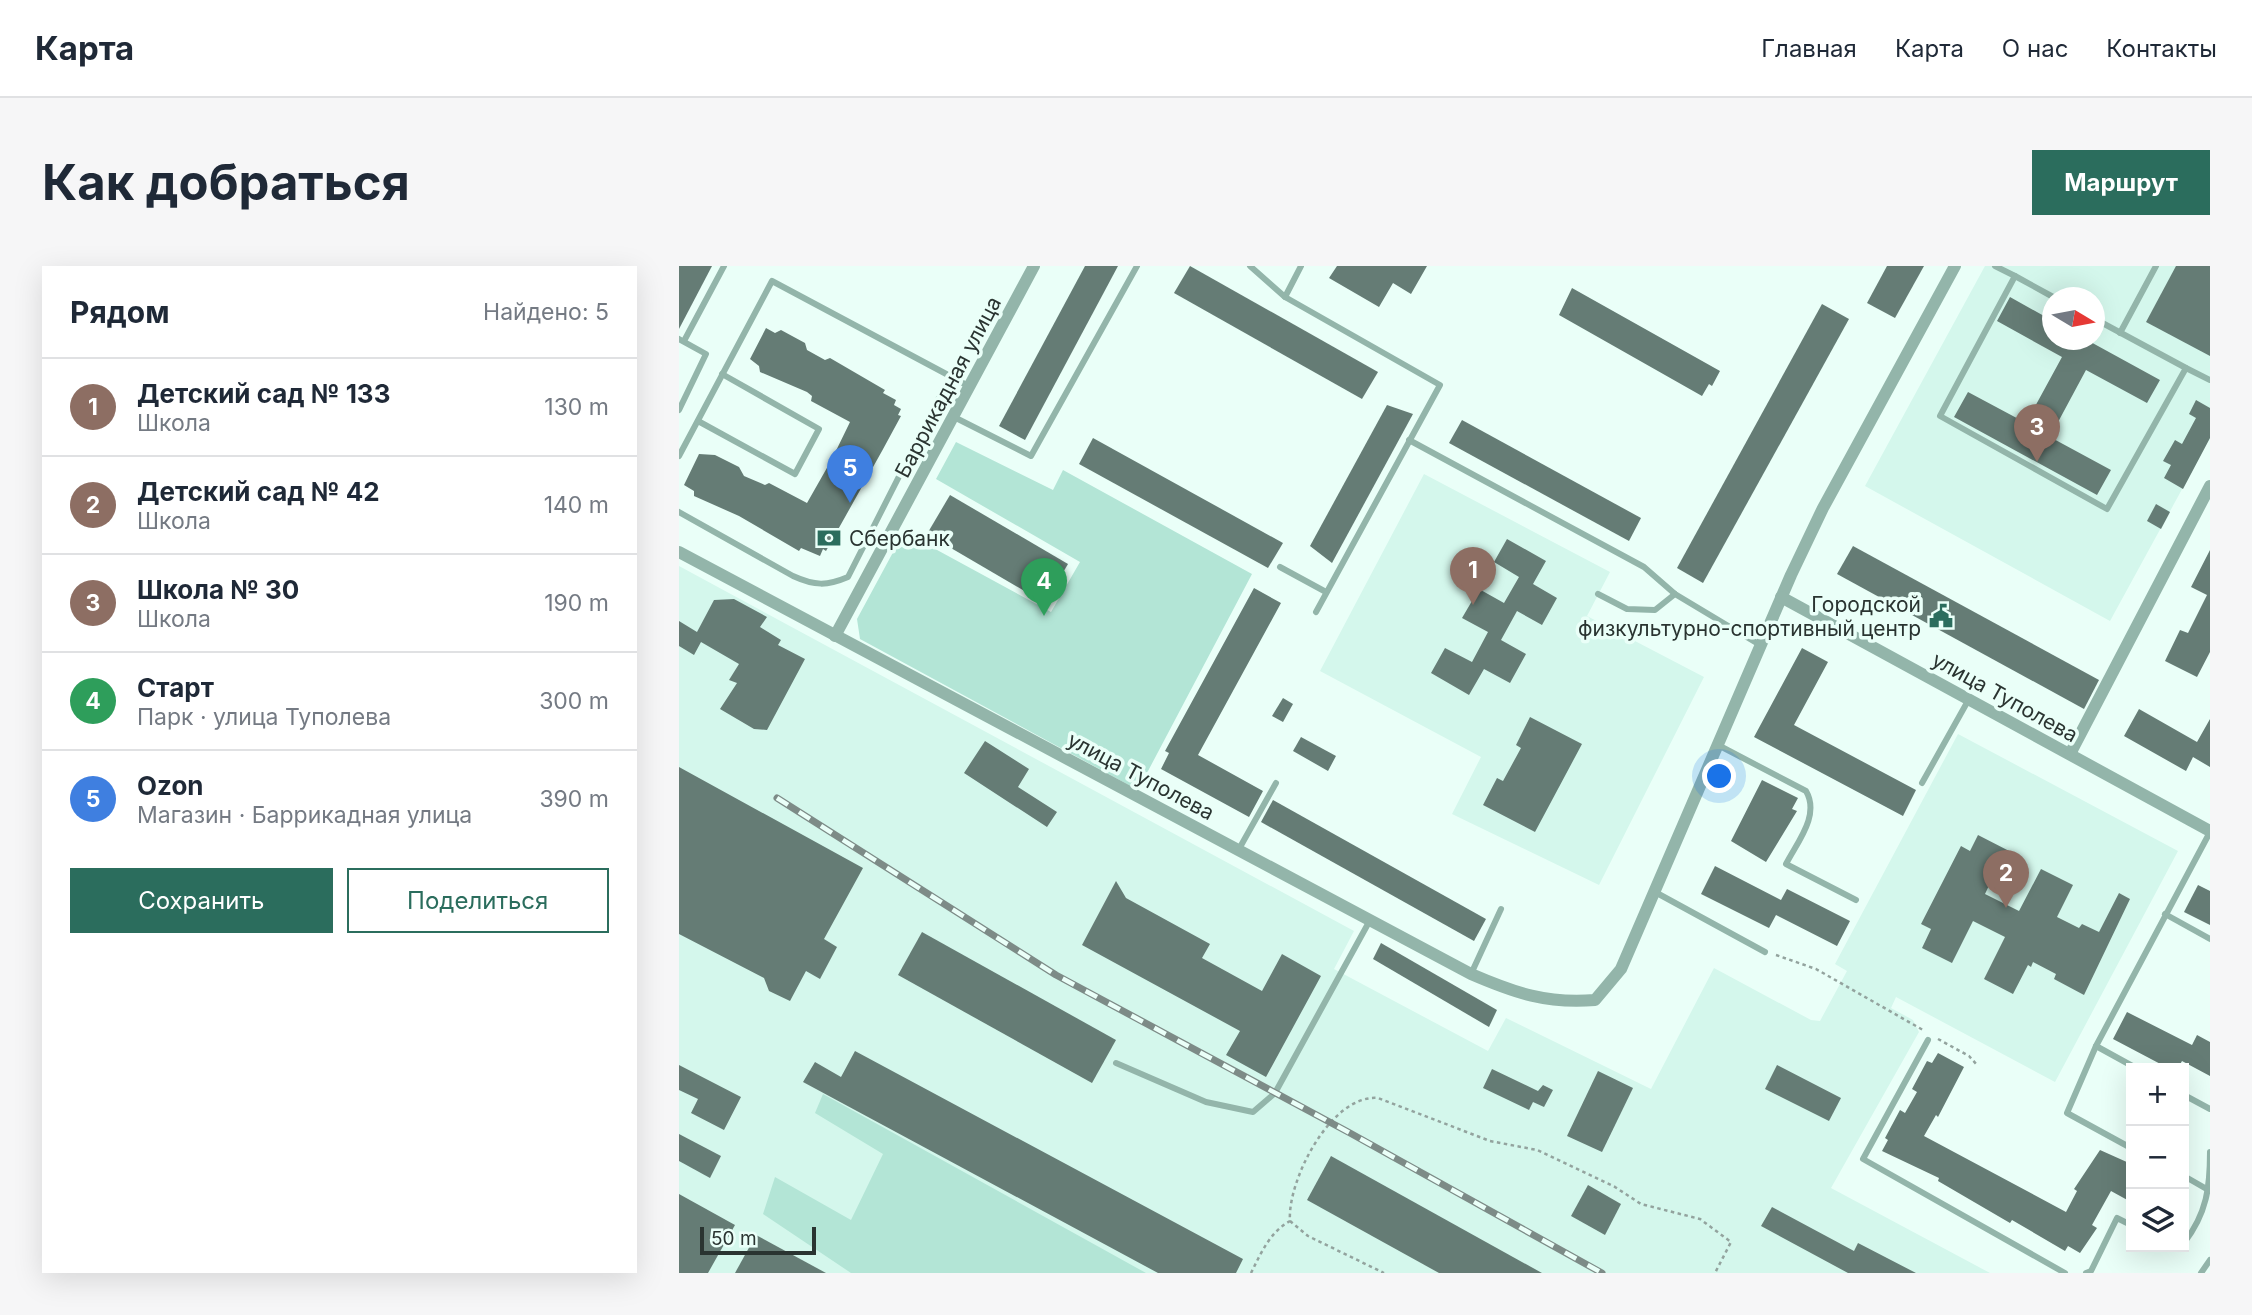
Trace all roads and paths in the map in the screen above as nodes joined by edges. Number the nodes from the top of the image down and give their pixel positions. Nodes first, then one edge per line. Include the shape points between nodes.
1 (724, 266) edge
2 (1034, 266) edge
3 (1137, 266) edge
4 (1250, 266) edge
5 (1301, 266) edge
6 (1955, 266) edge
7 (1995, 266) edge
8 (2156, 266) edge
9 (2015, 276) junction
10 (2042, 291) edge
11 (1285, 296) junction
12 (2105, 325) edge
13 (2120, 333) junction
14 (682, 340) edge
15 (2186, 368) junction
16 (722, 374) junction
17 (950, 376) junction
18 (2210, 380) edge
19 (970, 387) junction
20 (679, 410) edge
21 (954, 417) junction
22 (698, 421) junction
23 (1409, 440) junction
24 (679, 456) edge
25 (2210, 486) edge
26 (679, 512) edge
27 (679, 552) edge
28 (1280, 567) dead end
29 (1326, 592) junction
30 (1598, 594) dead end
31 (1675, 594) junction
32 (1781, 597) junction
33 (1316, 612) dead end
34 (835, 636) junction
35 (1760, 645) junction
36 (1969, 699) junction
37 (1716, 744) junction
38 (2070, 754) junction
39 (1276, 783) dead end
40 (1922, 783) dead end
41 (2210, 831) edge
42 (1239, 849) junction
43 (1655, 892) junction
44 (1856, 900) dead end
45 (1501, 909) dead end
46 (2165, 914) junction
47 (1369, 922) junction
48 (2210, 939) edge
49 (1765, 952) joint
50 (1471, 974) junction
51 (1928, 1040) dead end
52 (2096, 1046) junction
53 (1117, 1063) dead end
54 (2127, 1063) edge
55 (1977, 1066) dead end
56 (2189, 1098) edge
57 (2210, 1109) edge
58 (2126, 1145) edge
59 (2210, 1152) edge
60 (2189, 1179) edge
61 (2210, 1191) edge
62 (1290, 1221) junction
63 (2126, 1222) edge
64 (2189, 1236) edge
65 (2210, 1260) edge
66 (1251, 1273) edge
67 (1384, 1273) edge
68 (1715, 1273) edge
69 (2065, 1273) edge
70 (2086, 1273) edge
71 (2201, 1273) edge

1 - 14 lane
2 - 19 street, Баррикадная улица
3 - 21 lane via 1031,456
4 - 11 lane
5 - 11 lane
6 - 32 street via 1823,508
7 - 9 lane
8 - 13 lane
9 - 10 lane
9 - 15 lane via 1940,416 2107,509
11 - 23 lane via 1440,385
12 - 13 lane
13 - 15 lane
14 - 20 lane via 706,354
15 - 18 lane
16 - 17 lane via 772,281
16 - 22 lane
16 - 22 lane via 819,429 795,474
17 - 19 lane
17 - 26 lane via 848,577 830,585 812,585
19 - 21 street, Баррикадная улица
21 - 34 street, Баррикадная улица
22 - 24 lane
23 - 29 lane
23 - 31 lane via 1644,567
25 - 38 street
27 - 34 street, улица Туполева
28 - 29 lane
29 - 33 lane
30 - 31 lane via 1627,609 1655,610
31 - 35 lane
32 - 35 street
32 - 36 street, улица Туполева
34 - 42 street, улица Туполева
35 - 37 street
36 - 38 street, улица Туполева
36 - 40 lane
37 - 43 street
37 - 44 lane via 1806,791 1812,813 1786,863
38 - 41 street, улица Туполева
39 - 42 lane
41 - 46 lane
42 - 47 street, улица Туполева
43 - 49 lane
43 - 50 street, улица Туполева via 1621,969 1595,1000 1563,1003 1515,993
45 - 50 lane
46 - 48 lane
46 - 52 lane
47 - 50 street, улица Туполева
47 - 53 lane via 1275,1093 1253,1112 1206,1102
49 - 55 path via 1816,969 1969,1056
51 - 69 lane via 1863,1159
52 - 54 lane
52 - 58 lane via 2067,1113
56 - 57 lane
59 - 61 lane
60 - 61 lane
61 - 64 lane
62 - 66 path via 1269,1241
62 - 67 path via 1308,1236
62 - 68 path via 1292,1195 1301,1173 1331,1122 1353,1103 1378,1098 1490,1140 1538,1150 1641,1204 1700,1219 1731,1242
63 - 70 lane via 2117,1218
65 - 71 lane

